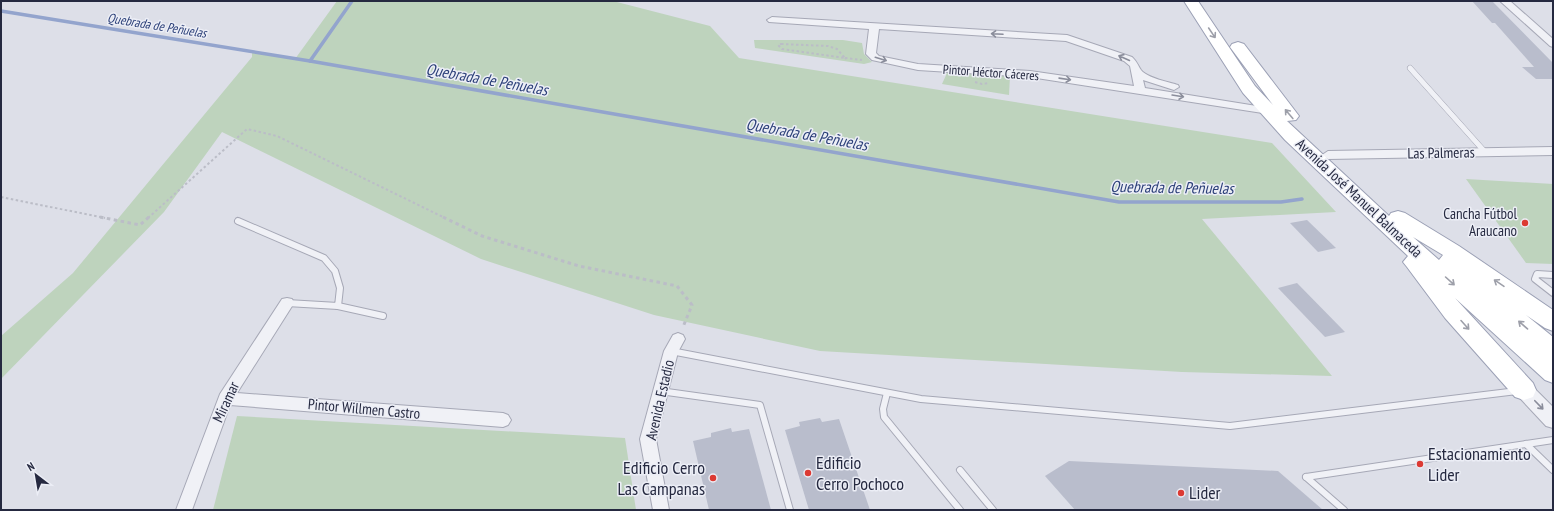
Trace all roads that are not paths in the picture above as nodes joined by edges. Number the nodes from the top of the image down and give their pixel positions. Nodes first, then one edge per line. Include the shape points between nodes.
1 (1191, 1) edge
2 (1205, 1) edge
3 (1505, 1) edge
4 (772, 20) dead end
5 (874, 26) junction
6 (1553, 44) edge
7 (1410, 68) dead end
8 (1136, 71) junction
9 (1140, 90) junction
10 (1265, 107) junction
11 (1553, 151) edge
12 (1485, 152) junction
13 (1328, 155) junction
14 (1388, 218) junction
15 (238, 221) dead end
16 (1553, 274) edge
17 (1553, 292) edge
18 (287, 303) joint
19 (338, 306) junction
20 (383, 316) dead end
21 (1553, 322) edge
22 (675, 345) joint
23 (1553, 351) edge
24 (1553, 373) edge
25 (660, 390) junction
26 (1524, 390) junction
27 (887, 393) junction
28 (225, 398) junction
29 (503, 420) dead end
30 (1553, 420) edge
31 (1553, 440) edge
32 (1526, 444) junction
33 (960, 470) dead end
34 (1553, 470) edge
35 (184, 510) edge
36 (661, 510) edge
37 (790, 510) edge
38 (960, 510) edge
39 (993, 510) edge
40 (1344, 510) edge

1 -> 10 main road, Avenida José Manuel Balmaceda via 1249,89
13 -> 2 main road, Avenida José Manuel Balmaceda via 1291,116
3 - 6 street
4 - 5 street
8 -> 5 street via 1135,65 1128,59 1067,38
5 -> 9 street, Pintor Héctor Cáceres via 871,54 874,57 918,67 1030,74
7 - 12 lane
8 - 9 street
8 - 10 street via 1159,84
9 -> 10 street, Pintor Héctor Cáceres
10 - 14 main road, Avenida José Manuel Balmaceda via 1311,155
11 - 12 street, Las Palmeras
12 - 13 street, Las Palmeras
13 - 14 main road, Avenida José Manuel Balmaceda
21 -> 14 main road via 1452,251
23 -> 14 main road, Avenida José Manuel Balmaceda
14 -> 24 main road, Avenida José Manuel Balmaceda
14 -> 26 main road via 1453,312
15 - 19 lane via 324,258 335,271 340,288
16 - 17 lane via 1541,273 1535,278
18 - 19 lane
18 - 28 street, Miramar
19 - 20 lane
22 - 25 street, Avenida Estadio
22 - 27 lane
25 - 36 street, Avenida Estadio via 648,439
25 - 37 lane via 760,405
26 - 27 lane via 1230,426 921,399
26 -> 30 street
27 - 38 lane via 884,417
28 - 29 street, Pintor Willmen Castro
28 - 35 street, Miramar
31 - 32 lane
32 - 34 lane
32 - 40 lane via 1306,477
33 - 39 lane

